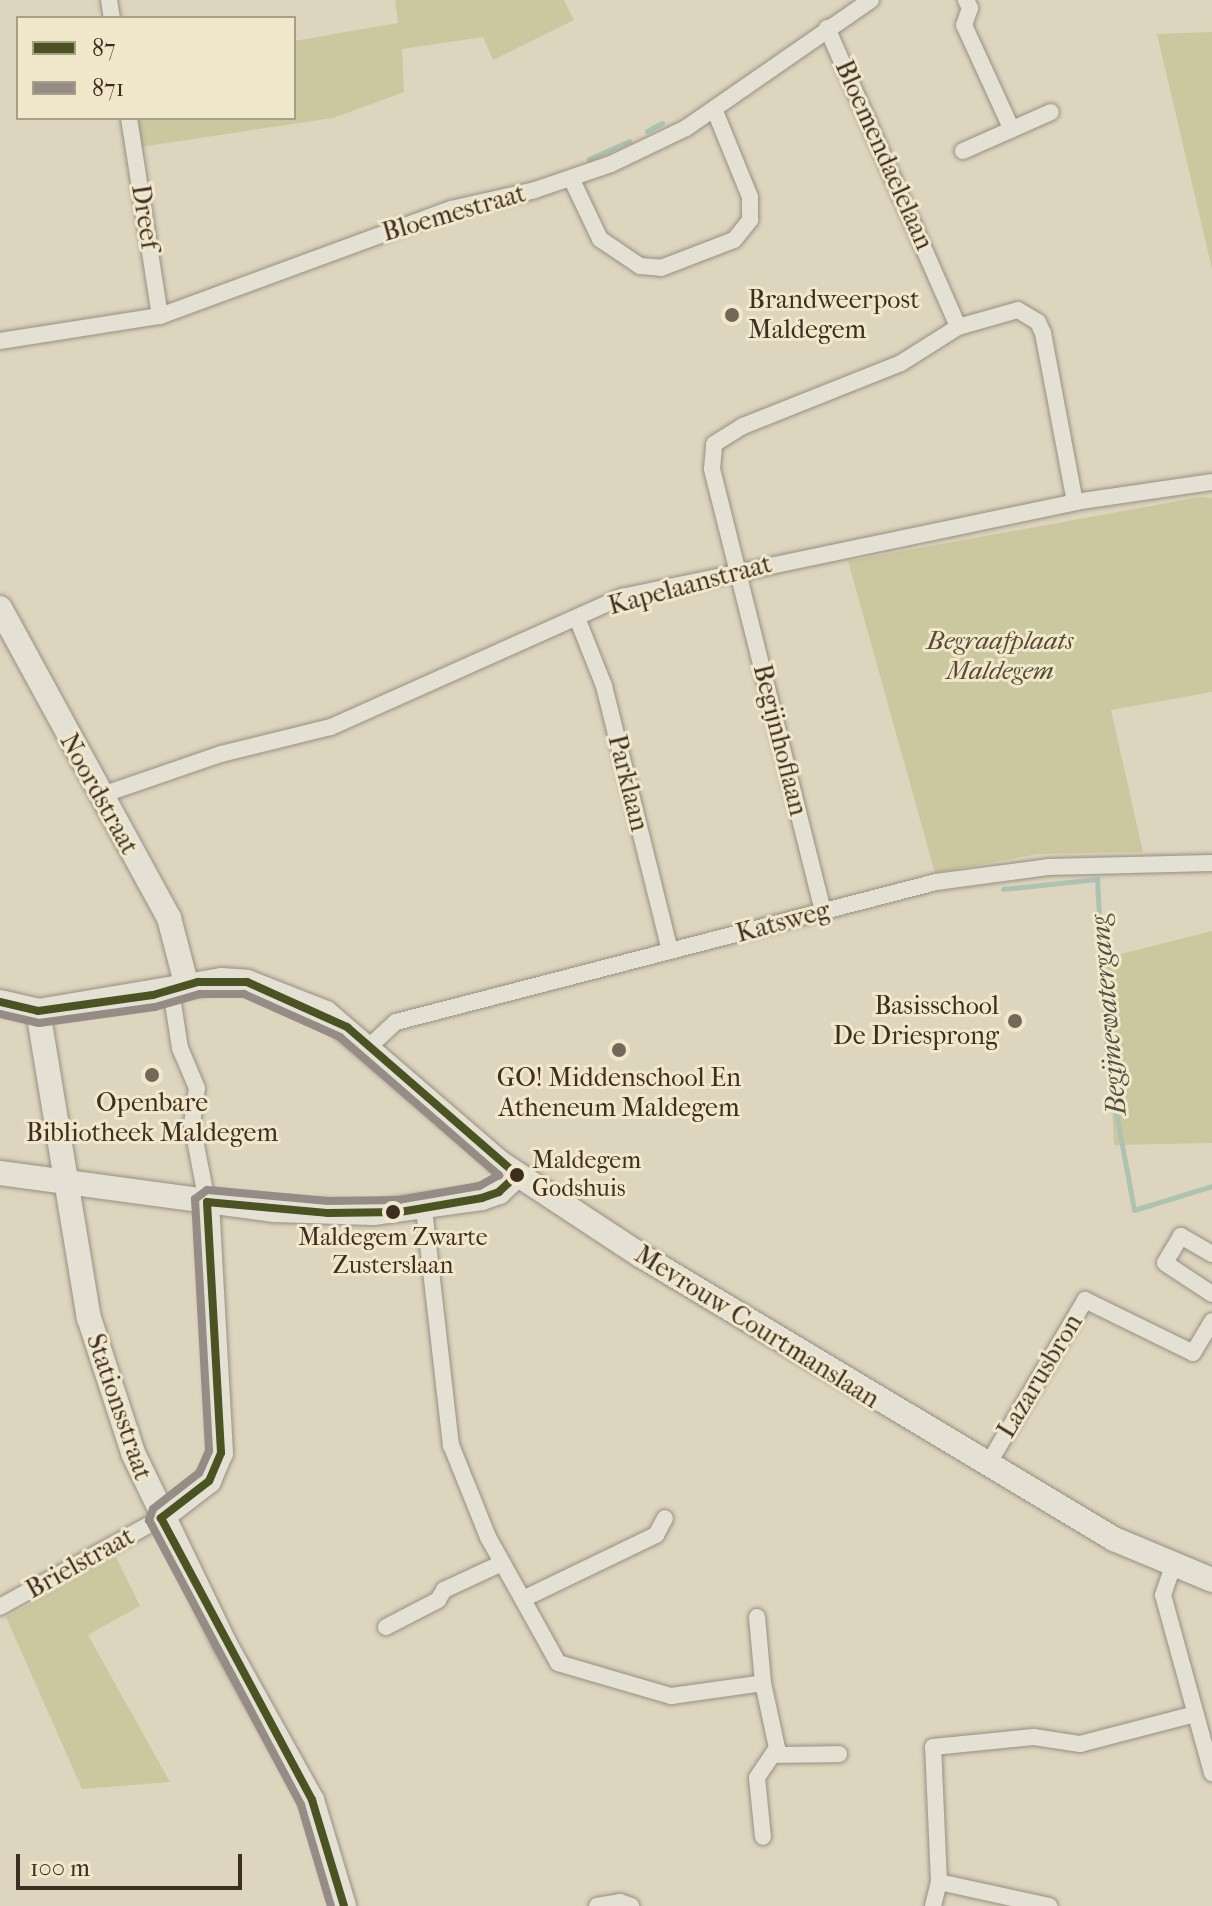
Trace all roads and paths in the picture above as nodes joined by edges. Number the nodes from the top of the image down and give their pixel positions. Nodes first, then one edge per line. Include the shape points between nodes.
1 (871, 0) edge
2 (966, 0) edge
3 (827, 28) junction
4 (714, 109) junction
5 (1051, 112) dead end
6 (129, 120) edge
7 (1012, 130) junction
8 (963, 151) dead end
9 (571, 178) junction
10 (160, 316) junction
11 (958, 327) junction
12 (0, 341) edge
13 (1212, 482) edge
14 (1075, 502) junction
15 (737, 569) junction
16 (0, 608) edge
17 (577, 618) junction
18 (99, 796) junction
19 (1212, 863) edge
20 (823, 911) junction
21 (670, 951) junction
22 (178, 987) junction
23 (0, 1002) edge
24 (38, 1011) junction
25 (370, 1046) junction
26 (0, 1173) edge
27 (517, 1175) junction
28 (67, 1181) junction
29 (207, 1202) junction
30 (424, 1209) junction
31 (1212, 1254) edge
32 (1212, 1294) edge
33 (1212, 1321) edge
34 (987, 1466) junction
35 (161, 1518) junction
36 (665, 1518) dead end
37 (502, 1563) junction
38 (1173, 1566) junction
39 (1212, 1580) edge
40 (523, 1599) junction
41 (0, 1607) edge
42 (757, 1617) dead end
43 (386, 1627) dead end
44 (763, 1683) junction
45 (1195, 1714) junction
46 (839, 1754) dead end
47 (776, 1755) junction
48 (1212, 1773) edge
49 (763, 1837) dead end
50 (939, 1882) junction
51 (344, 1906) edge
52 (597, 1906) edge
53 (631, 1906) edge
54 (933, 1906) edge
55 (1049, 1906) edge

1 - 3 street, Bloemestraat
2 - 7 street via 970,8 964,25
3 - 4 street, Bloemestraat
3 - 11 street, Bloemendaelelaan
4 - 9 street, Bloemestraat via 686,128
4 - 9 street via 750,197 750,220 734,240 661,268 640,266 600,239
5 - 7 street
6 - 10 street, Dreef
7 - 8 street
9 - 10 street, Bloemestraat via 423,218
10 - 12 street, Bloemestraat
11 - 14 street via 1004,310 1018,310 1038,322
11 - 15 street via 901,363 743,426 714,444 712,469
13 - 14 street, Kapelaanstraat
14 - 15 street, Kapelaanstraat
15 - 17 street, Kapelaanstraat via 622,597
15 - 20 street, Begijnhoflaan
16 - 18 street, Noordstraat
17 - 18 street, Kapelaanstraat via 331,727 221,754
17 - 21 street, Parklaan via 604,686
18 - 22 street, Noordstraat via 169,918
19 - 20 street, Katsweg via 986,872
20 - 21 street, Katsweg
21 - 25 street, Katsweg via 396,1022
22 - 24 street, Mevrouw Courtmanslaan
22 - 25 street, Mevrouw Courtmanslaan via 247,982 326,1013
22 - 29 street via 180,1048 197,1088 192,1124
23 - 24 street
24 - 28 street, Stationsstraat
25 - 27 street, Mevrouw Courtmanslaan
26 - 28 street
27 - 30 street via 499,1192
27 - 34 street, Mevrouw Courtmanslaan
28 - 29 street
28 - 35 street, Stationsstraat via 89,1318 133,1453
29 - 30 street via 328,1213
29 - 35 street via 221,1453 209,1481
30 - 37 street via 451,1445 462,1483
31 - 32 street via 1181,1236 1165,1263
33 - 34 street, Lazarusbron via 1193,1353 1085,1300
34 - 38 street, Mevrouw Courtmanslaan via 1114,1539
35 - 41 street, Brielstraat
35 - 51 street, Stationsstraat via 312,1800
36 - 40 street via 656,1535
37 - 40 street
37 - 43 street via 444,1590 438,1600
38 - 39 street, Mevrouw Courtmanslaan
38 - 45 street via 1163,1595
40 - 44 street via 558,1663 671,1696
42 - 44 street
44 - 47 street
45 - 48 street
45 - 50 street via 1080,1744 1034,1737 933,1747
46 - 47 street
47 - 49 street via 757,1778
50 - 54 street
50 - 55 street
52 - 53 street

